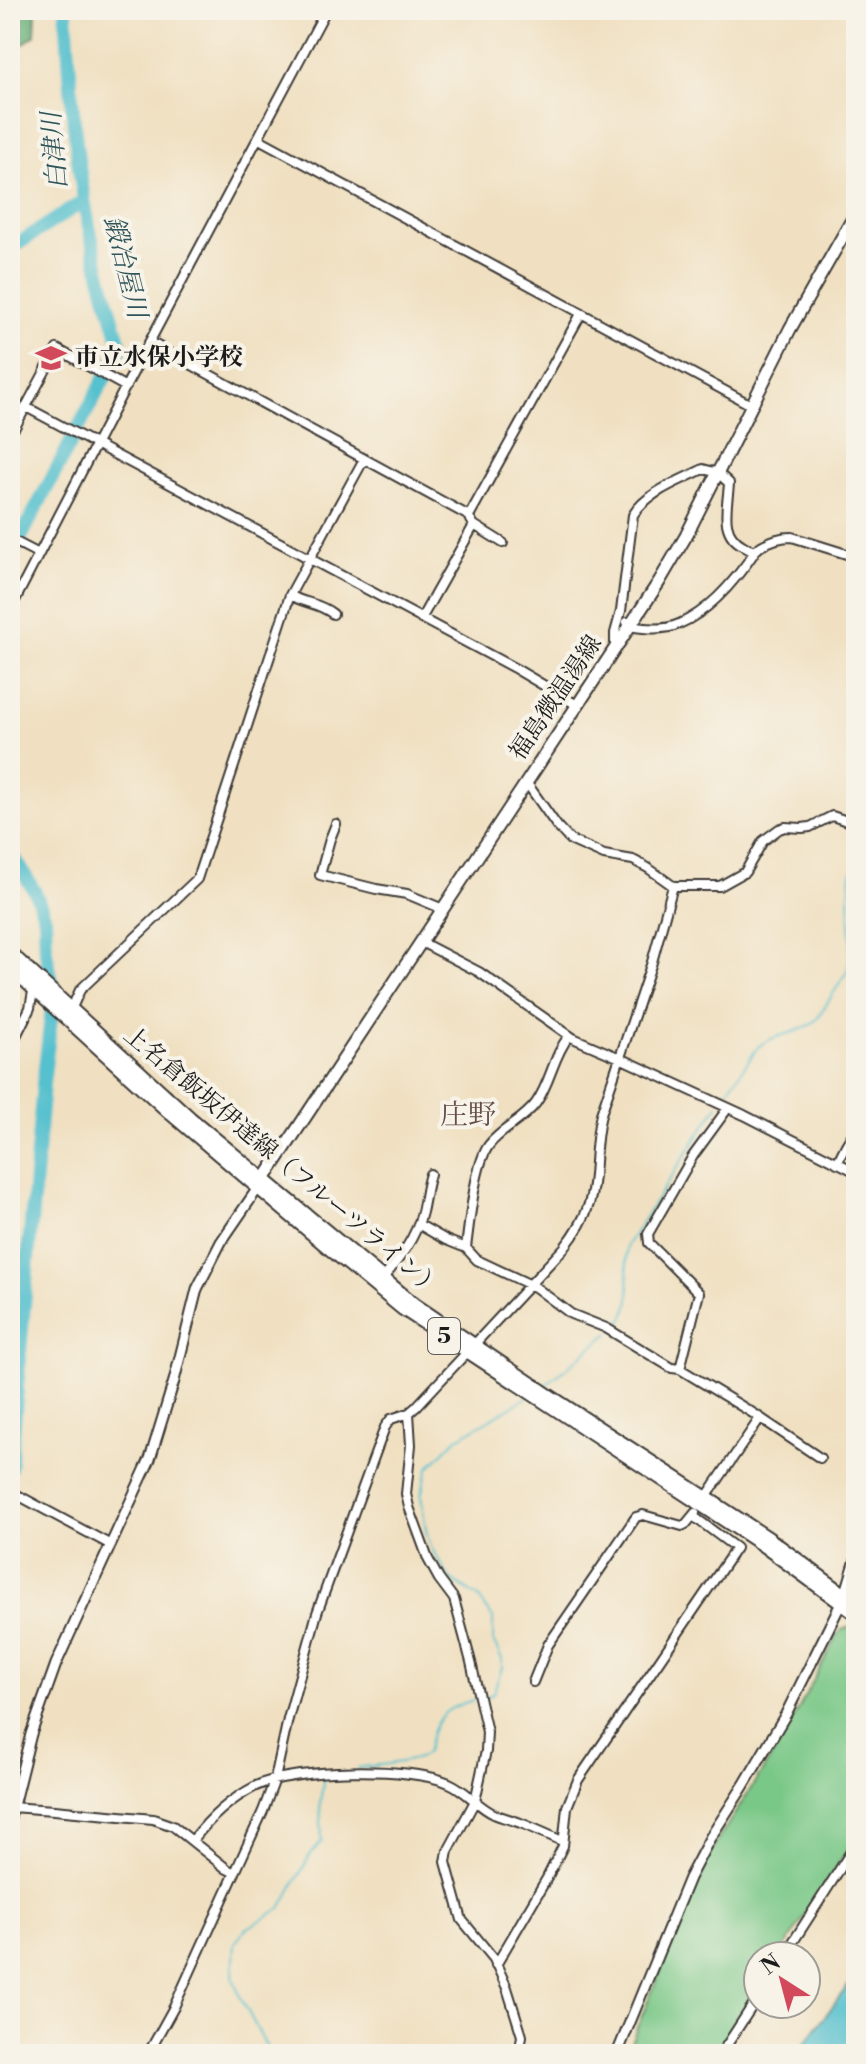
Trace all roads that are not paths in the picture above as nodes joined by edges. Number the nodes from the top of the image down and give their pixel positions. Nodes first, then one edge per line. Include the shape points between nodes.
1 (326, 10) edge
2 (259, 139) junction
3 (856, 213) edge
4 (581, 314) junction
5 (150, 342) junction
6 (126, 387) junction
7 (751, 405) junction
8 (26, 407) junction
9 (10, 432) edge
10 (96, 445) junction
11 (364, 459) junction
12 (718, 473) junction
13 (471, 520) junction
14 (10, 539) edge
15 (503, 543) dead end
16 (756, 550) junction
17 (39, 554) junction
18 (856, 557) edge
19 (309, 560) junction
20 (290, 595) junction
21 (10, 610) edge
22 (621, 611) junction
23 (333, 614) dead end
24 (421, 619) junction
25 (630, 626) junction
26 (615, 649) junction
27 (577, 705) junction
28 (526, 782) junction
29 (336, 824) dead end
30 (856, 824) edge
31 (673, 886) junction
32 (443, 909) junction
33 (421, 942) junction
34 (10, 953) edge
35 (10, 967) edge
36 (38, 986) junction
37 (67, 1013) junction
38 (569, 1036) junction
39 (10, 1048) edge
40 (620, 1058) junction
41 (728, 1108) junction
42 (856, 1129) edge
43 (837, 1163) junction
44 (856, 1172) edge
45 (430, 1174) dead end
46 (261, 1184) junction
47 (418, 1224) junction
48 (466, 1248) junction
49 (382, 1280) junction
50 (530, 1286) junction
51 (470, 1348) junction
52 (680, 1369) junction
53 (409, 1413) junction
54 (760, 1418) junction
55 (820, 1458) dead end
56 (10, 1491) edge
57 (700, 1506) junction
58 (723, 1519) junction
59 (714, 1530) junction
60 (111, 1545) junction
61 (856, 1558) edge
62 (843, 1598) junction
63 (856, 1603) edge
64 (856, 1614) edge
65 (533, 1682) dead end
66 (274, 1780) junction
67 (475, 1801) junction
68 (11, 1807) edge
69 (10, 1818) edge
70 (192, 1841) junction
71 (562, 1841) junction
72 (856, 1844) edge
73 (235, 1873) junction
74 (794, 1940) edge
75 (496, 1965) junction
76 (743, 2020) edge
77 (148, 2054) edge
78 (519, 2054) edge
79 (617, 2054) edge
80 (721, 2054) edge

1 - 2 street
2 - 4 street
2 - 5 street
3 - 7 main road, 福島微温湯線
4 - 7 street
4 - 13 street
5 - 6 street
5 - 11 street
6 - 8 street via 57,349
6 - 10 street
7 - 12 main road, 福島微温湯線
8 - 9 street
8 - 10 street
10 - 17 street
10 - 19 street
11 - 13 street
11 - 19 street
12 - 16 street via 729,483 725,518 732,538
12 - 22 street via 703,469 637,509
12 - 25 main road, 福島微温湯線
13 - 15 street
13 - 24 street
14 - 17 street
16 - 18 street via 792,537
16 - 25 street via 729,586 692,617 667,628
17 - 21 street
19 - 20 street
19 - 24 street
20 - 23 street
20 - 37 street via 197,879 80,990
22 - 25 street
22 - 26 street
24 - 27 street
25 - 26 main road, 福島微温湯線
26 - 27 main road, 福島微温湯線
27 - 28 main road, 福島微温湯線
28 - 31 street via 570,840 604,855 633,860
28 - 32 main road, 福島微温湯線
29 - 32 street via 320,875 407,894
30 - 31 street via 832,816 810,827 779,829 732,881 705,888
31 - 40 street
32 - 33 main road, 福島微温湯線
33 - 38 street via 479,972
33 - 46 main road, 福島微温湯線
34 - 36 main road, 上名倉飯坂伊達線（フルーツライン） / 5
35 - 36 main road, 上名倉飯坂伊達線（フルーツライン） / 5
36 - 37 main road, 上名倉飯坂伊達線（フルーツライン） / 5
36 - 39 street
37 - 46 main road, 上名倉飯坂伊達線（フルーツライン） / 5 via 180,1122
38 - 40 street
38 - 48 street via 535,1105 484,1153
40 - 41 street
40 - 50 street via 598,1128 595,1188 586,1215
41 - 43 street
41 - 52 street via 648,1234 649,1243 699,1293
42 - 43 street
43 - 44 street
45 - 47 street
46 - 49 main road, 上名倉飯坂伊達線（フルーツライン） / 5
46 - 51 main road, 上名倉飯坂伊達線（フルーツライン） / 5 via 403,1309
46 - 60 street via 197,1289 158,1436
47 - 48 street
47 - 49 street
48 - 50 street via 477,1260
49 - 51 main road, 上名倉飯坂伊達線（フルーツライン） / 5
50 - 51 street
50 - 52 street via 571,1314
51 - 53 street
51 - 57 main road, 上名倉飯坂伊達線（フルーツライン） / 5
52 - 54 street
53 - 66 street via 385,1427 356,1504 317,1613
53 - 67 street via 407,1500 428,1559 454,1599 486,1726
54 - 55 street
54 - 57 street
56 - 60 street
57 - 58 main road, 上名倉飯坂伊達線（フルーツライン） / 5
57 - 59 street
57 - 62 main road, 上名倉飯坂伊達線（フルーツライン） / 5 via 768,1538
57 - 65 street via 682,1526 636,1517 548,1645
58 - 59 street
58 - 62 main road, 上名倉飯坂伊達線（フルーツライン） / 5
59 - 71 street via 736,1548 578,1780 568,1799
60 - 68 street via 44,1695
61 - 62 street
62 - 63 main road, 上名倉飯坂伊達線（フルーツライン） / 5
62 - 64 main road, 上名倉飯坂伊達線（フルーツライン） / 5
62 - 79 street via 786,1714 689,1878
66 - 67 street via 399,1772 451,1784
66 - 70 street via 222,1807
66 - 73 street
67 - 71 street via 493,1814
67 - 75 street via 446,1862 462,1920
68 - 69 street
68 - 70 street via 153,1819
70 - 73 street
71 - 75 street via 547,1878
72 - 74 street
73 - 77 street
75 - 78 street via 522,2036
76 - 80 street

